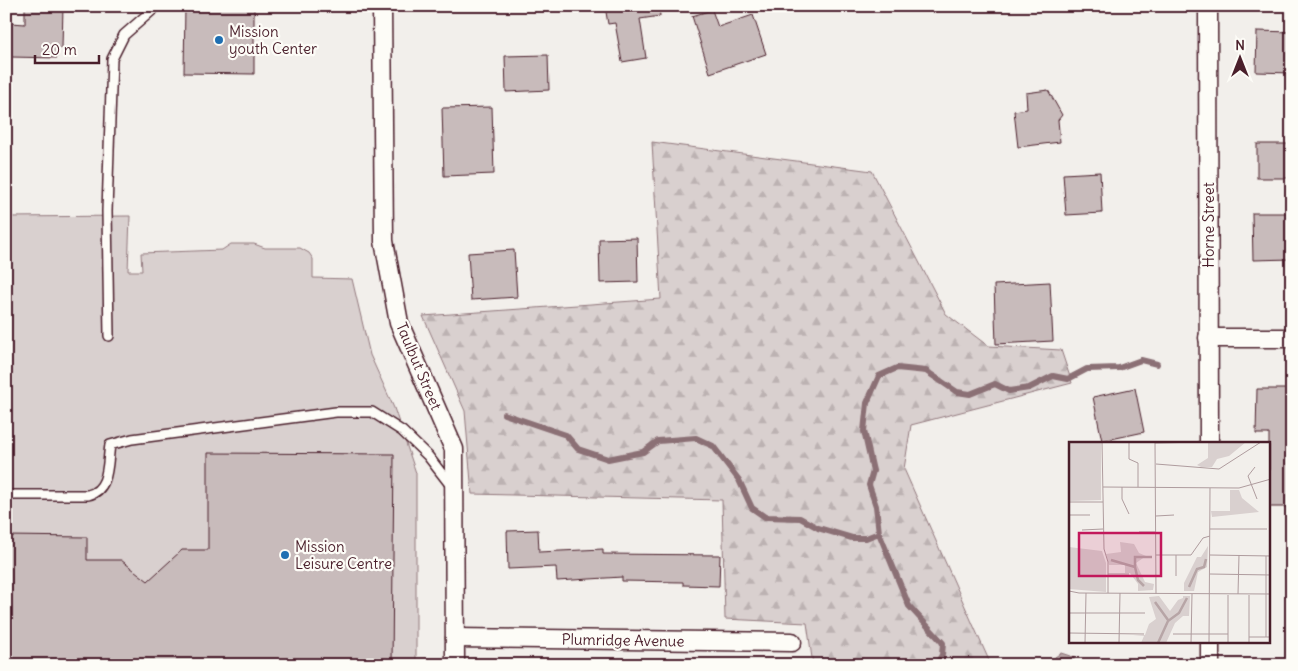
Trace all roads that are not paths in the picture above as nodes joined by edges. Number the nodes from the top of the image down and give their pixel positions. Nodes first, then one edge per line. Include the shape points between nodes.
1 (156, 6) edge
2 (382, 6) edge
3 (1208, 6) edge
4 (109, 336) dead end
5 (1208, 338) junction
6 (1292, 338) edge
7 (1209, 442) edge
8 (454, 489) junction
9 (6, 494) edge
10 (455, 638) junction
11 (792, 642) dead end
12 (1210, 644) edge
13 (455, 665) edge
14 (1210, 665) edge

1 - 4 lane via 124,35 112,58 107,210
2 - 8 street, Taulbut Street via 384,241 399,322 454,449
3 - 5 street, Horne Street
5 - 6 street
5 - 7 street, Horne Street
8 - 9 lane via 428,456 402,431 372,412 336,412 132,439 110,445 104,486 97,493
8 - 10 street, Taulbut Street
10 - 11 street, Plumridge Avenue
10 - 13 street, Taulbut Street
12 - 14 street

